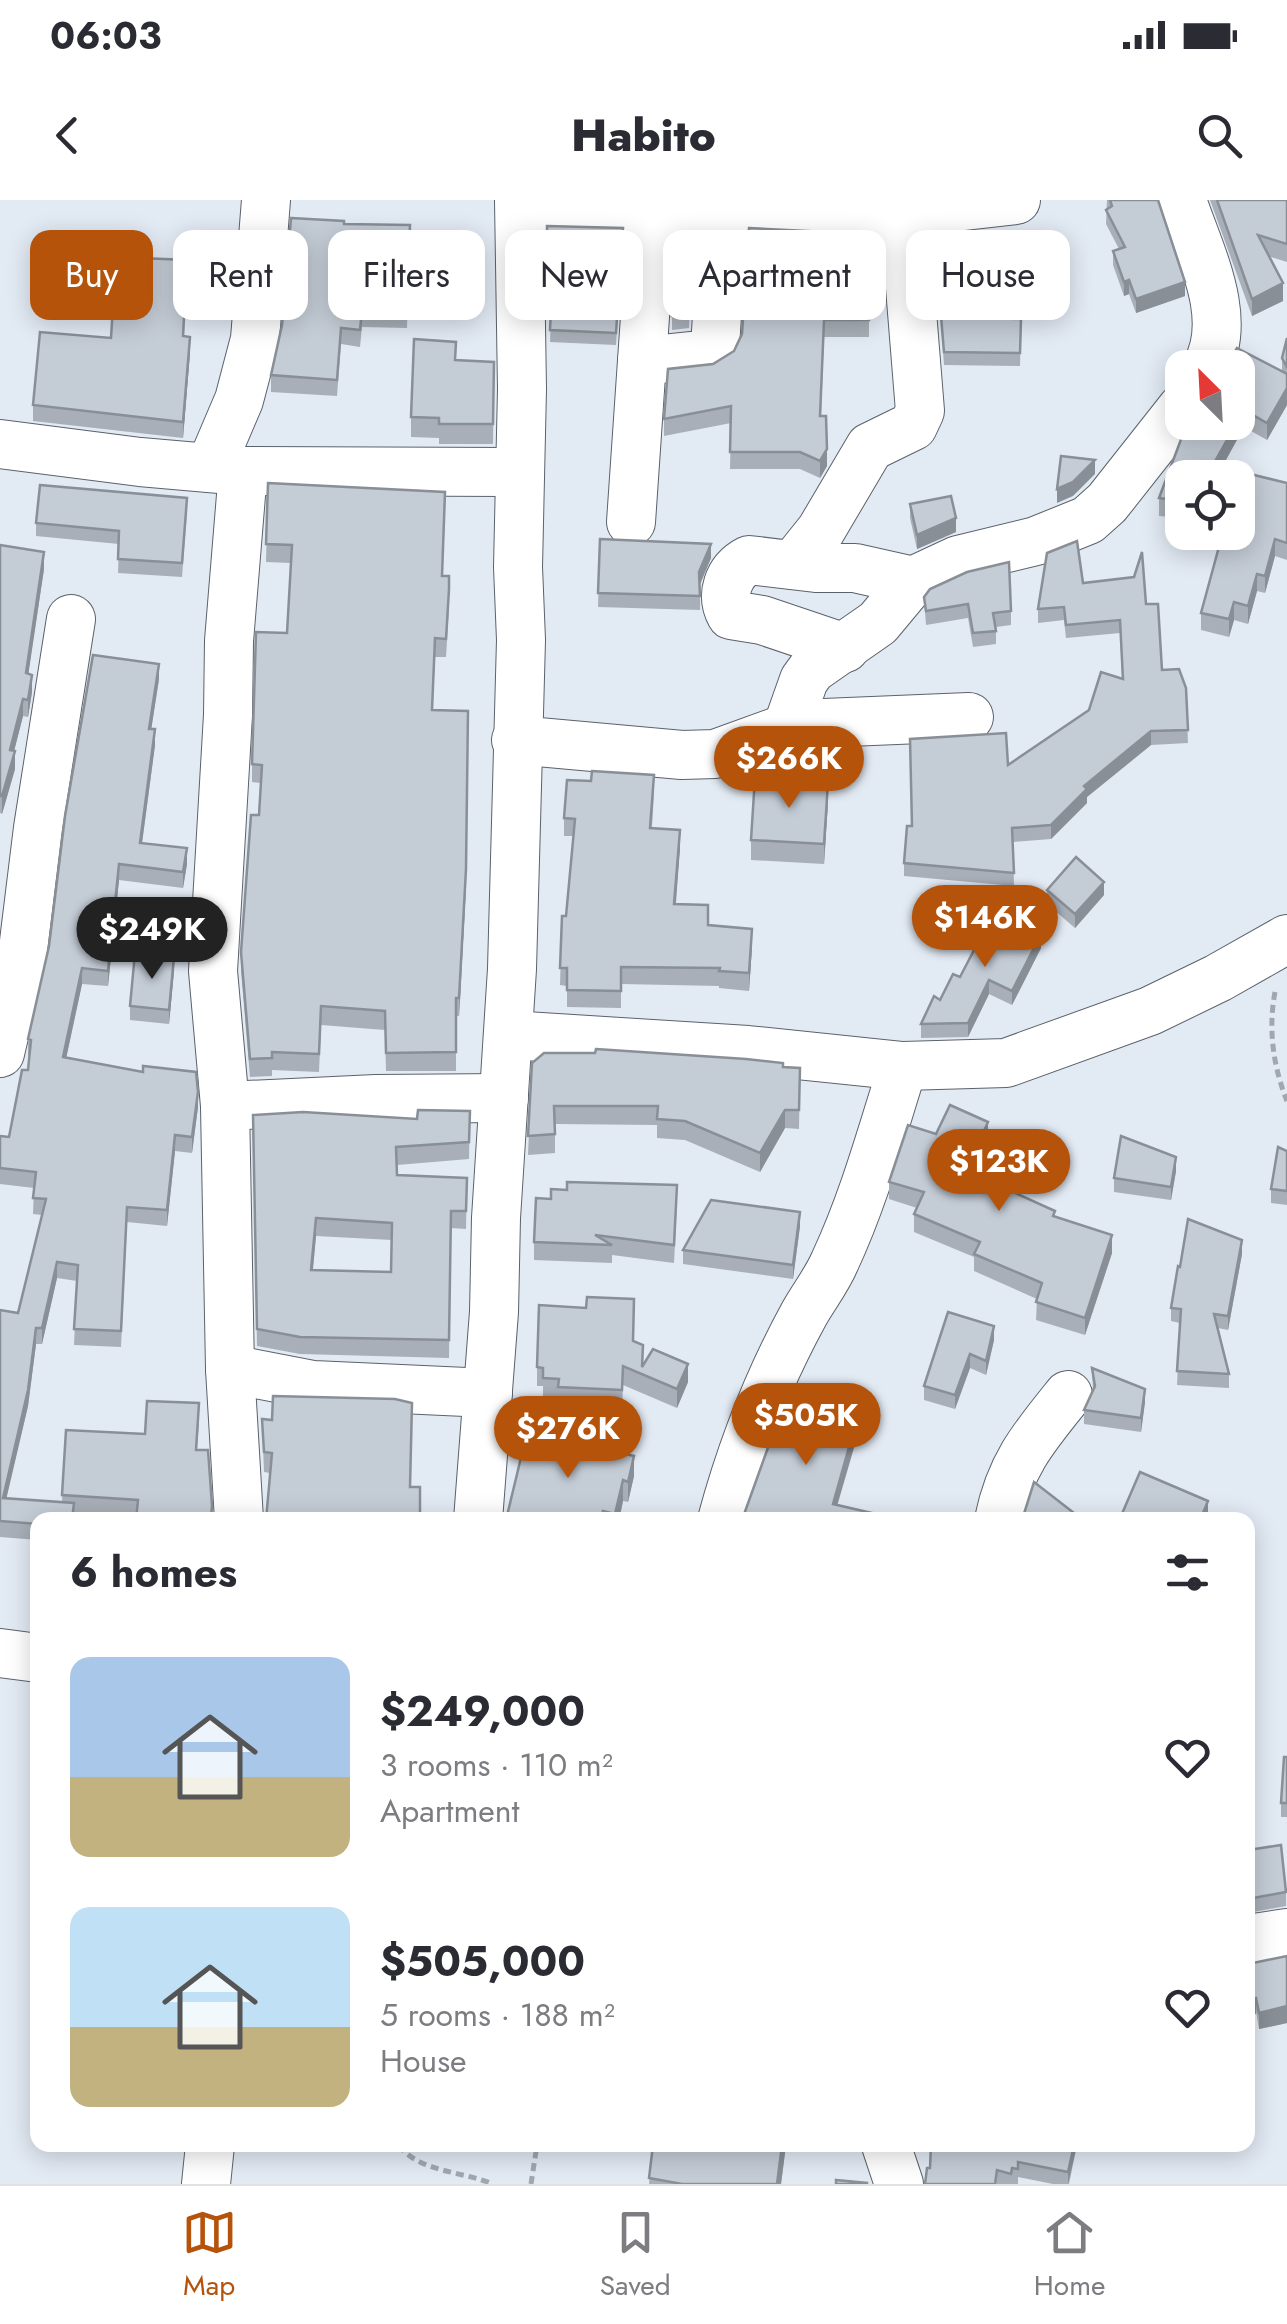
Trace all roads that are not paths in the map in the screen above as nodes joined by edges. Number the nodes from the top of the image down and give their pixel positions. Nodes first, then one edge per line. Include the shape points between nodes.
1 (266, 200) edge
2 (1016, 200) edge
3 (1182, 200) edge
4 (520, 205) edge
5 (681, 211) edge
6 (824, 211) edge
7 (904, 213) junction
8 (1211, 350) edge
9 (642, 361) junction
10 (1165, 430) edge
11 (0, 444) edge
12 (227, 470) junction
13 (520, 472) junction
14 (631, 522) dead end
15 (793, 565) junction
16 (913, 581) junction
17 (71, 620) dead end
18 (845, 648) junction
19 (969, 717) dead end
20 (787, 728) junction
21 (516, 740) junction
22 (1282, 960) edge
23 (509, 1036) junction
24 (0, 1054) edge
25 (903, 1066) junction
26 (504, 1098) junction
27 (225, 1106) junction
28 (230, 1369) junction
29 (488, 1392) junction
30 (1068, 1395) dead end
31 (239, 1512) edge
32 (479, 1512) edge
33 (724, 1512) edge
34 (1001, 1512) edge
35 (0, 1653) edge
36 (30, 1657) edge
37 (1287, 1933) edge
38 (1255, 1938) edge
39 (209, 2152) edge
40 (888, 2152) edge
41 (206, 2184) edge
42 (899, 2184) edge

1 - 12 street via 254,339
2 - 7 street
3 - 8 street via 1218,323
4 - 5 street
4 - 13 street
5 - 6 street
5 - 9 street
5 - 9 street via 715,348
6 - 7 street
7 - 15 street via 920,411 913,426 870,448
9 - 14 street
10 - 16 street via 1088,520 958,560
11 - 12 street
12 - 13 street
12 - 27 street via 228,715 213,972
13 - 21 street
15 - 16 street via 856,568
15 - 18 street via 740,564 729,578 727,609
16 - 18 street via 878,623
17 - 24 street via 22,958
18 - 20 street via 804,680
19 - 20 street
20 - 21 street via 715,754 682,756
21 - 23 street
22 - 25 street via 1218,978 1150,1011 1006,1063
23 - 25 street
23 - 26 street
25 - 33 street via 851,1226 771,1383
26 - 27 street
26 - 29 street
27 - 28 street
28 - 29 street via 313,1385
28 - 31 street
29 - 32 street
30 - 34 street via 1024,1450
35 - 36 street
37 - 38 street
39 - 41 street
40 - 42 street

